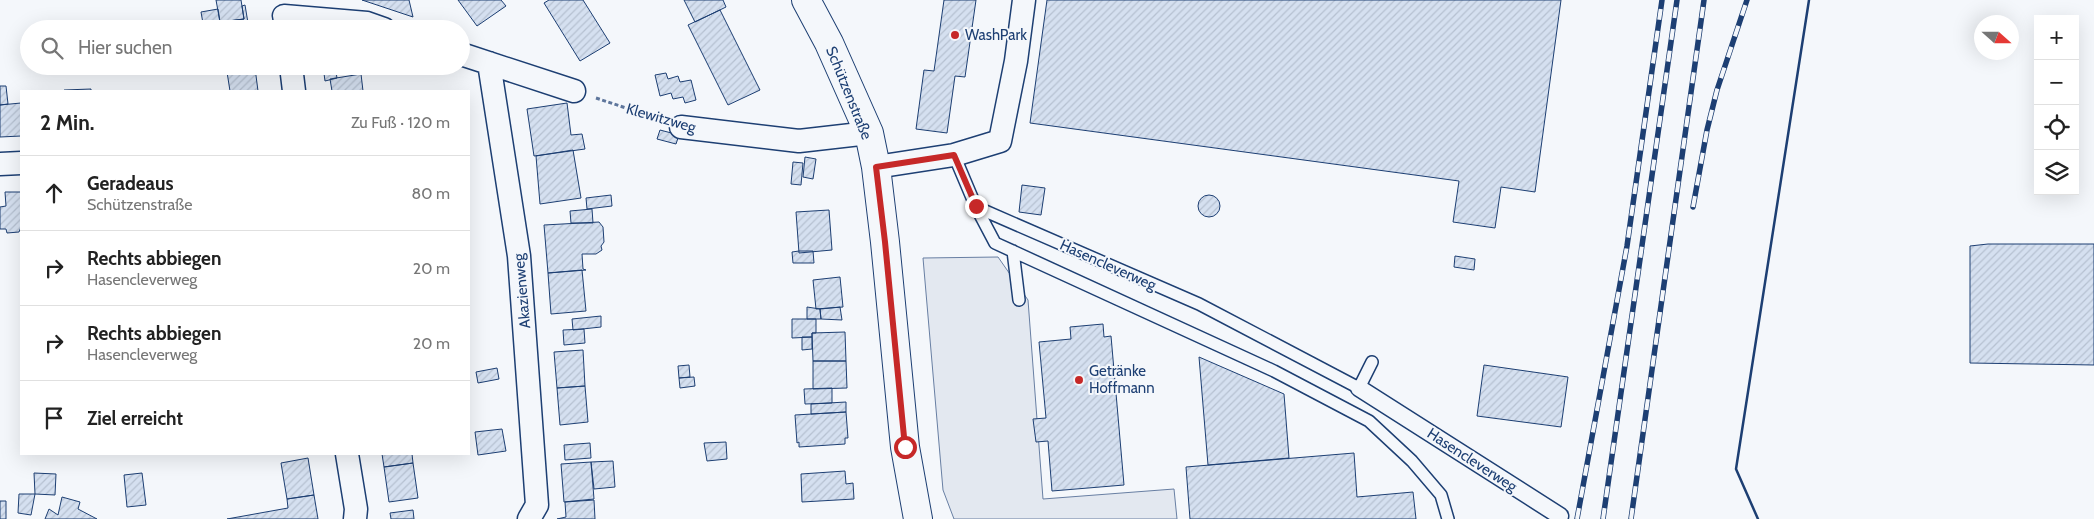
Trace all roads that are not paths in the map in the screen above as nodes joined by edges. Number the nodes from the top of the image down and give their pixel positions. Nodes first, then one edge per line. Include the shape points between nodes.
1 (806, 0) edge
2 (1024, 0) edge
3 (284, 15) edge
4 (336, 20) edge
5 (470, 57) edge
6 (489, 63) junction
7 (292, 75) edge
8 (294, 90) edge
9 (574, 91) road end
10 (681, 127) road end
11 (868, 134) junction
12 (954, 155) junction
13 (20, 163) edge
14 (0, 164) edge
15 (876, 167) junction
16 (976, 206) junction
17 (1014, 251) junction
18 (1019, 300) dead end
19 (1372, 362) dead end
20 (1359, 388) junction
21 (347, 455) edge
22 (1560, 516) dead end
23 (355, 519) edge
24 (529, 519) edge
25 (918, 519) edge
26 (1448, 519) edge

1 - 11 main road, Schützenstraße via 829,43
2 - 12 street via 1000,141
3 - 4 street
5 - 6 street
6 - 9 street
6 - 24 street, Akazienweg via 519,256 537,505
7 - 8 street
10 - 11 street, Klewitzweg via 799,142
11 - 15 main road, Schützenstraße
12 - 15 street
12 - 16 lane
13 - 14 street
15 - 25 main road, Schützenstraße via 905,447
16 - 17 lane via 995,243
16 - 20 lane, Hasencleverweg via 1199,304
17 - 18 lane
17 - 26 lane via 1274,371 1369,421 1412,461 1441,495
19 - 20 lane
20 - 22 street, Hasencleverweg
21 - 23 street

